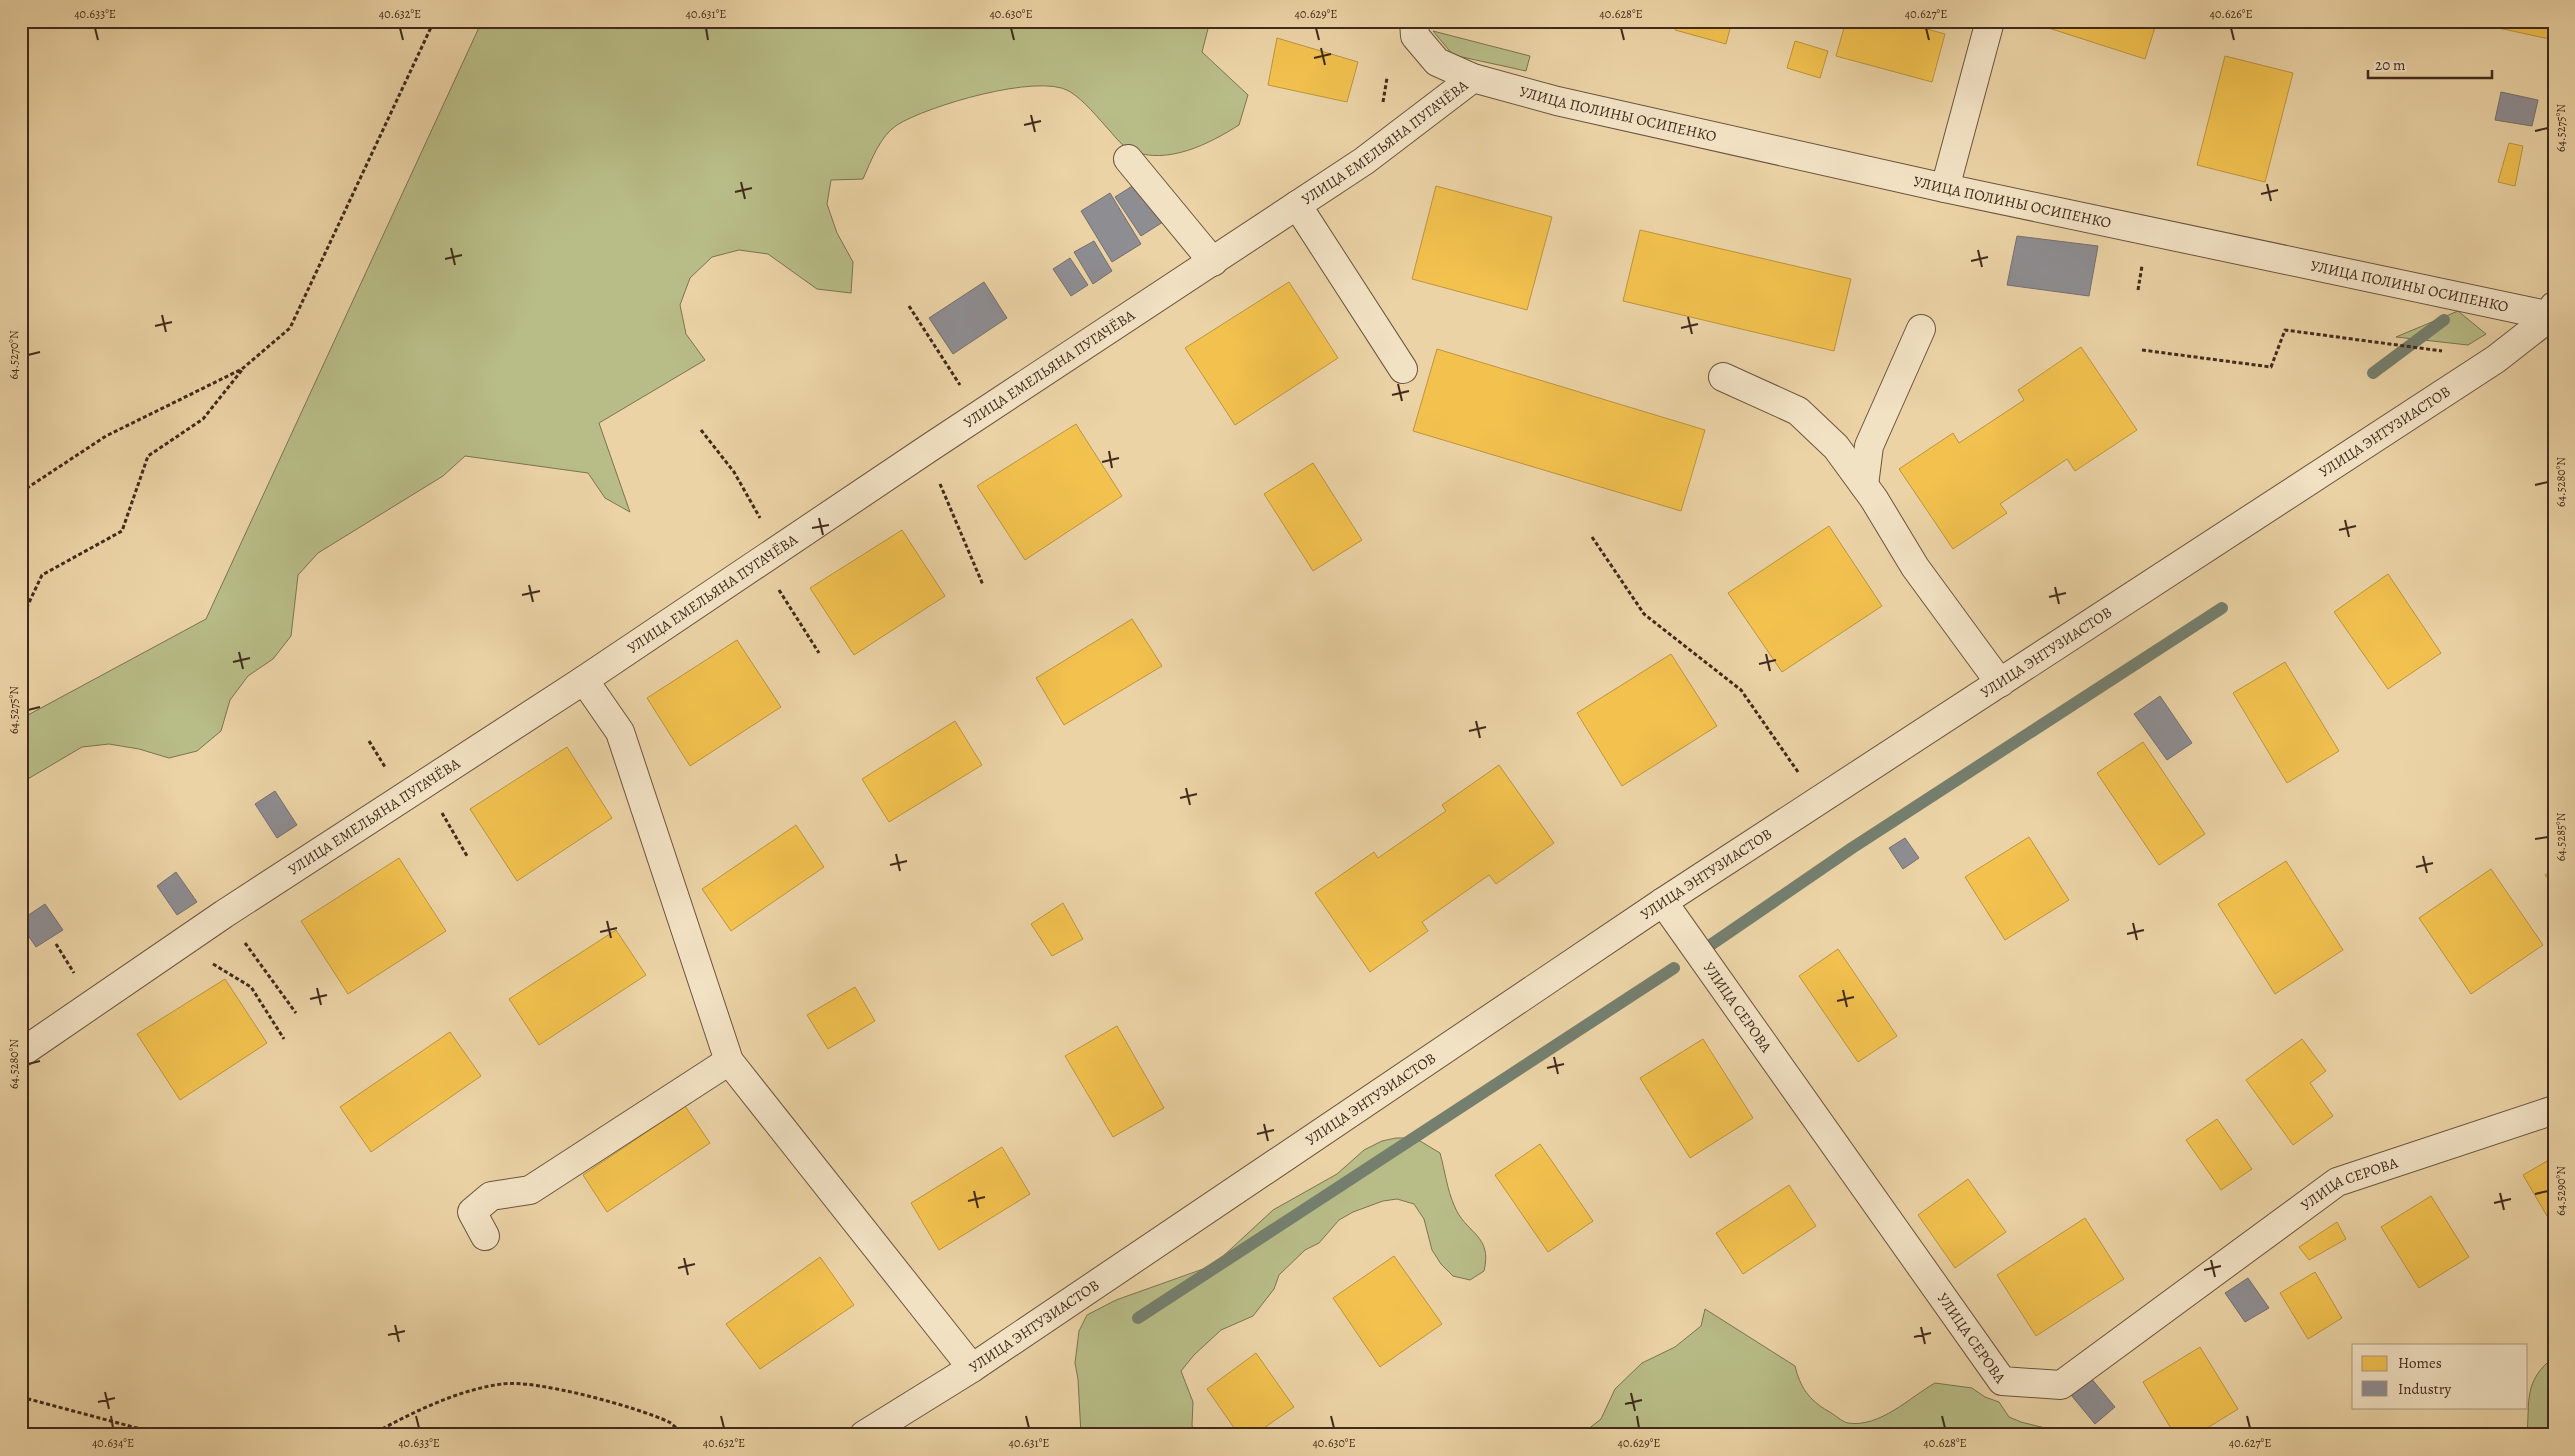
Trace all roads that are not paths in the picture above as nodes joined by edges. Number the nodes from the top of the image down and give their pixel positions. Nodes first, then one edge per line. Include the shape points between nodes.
1 (1414, 21) edge
2 (1990, 21) edge
3 (1473, 78) junction
4 (1128, 159) dead end
5 (1945, 188) junction
6 (1297, 205) junction
7 (1213, 262) junction
8 (2553, 313) edge
9 (1921, 329) dead end
10 (1404, 368) dead end
11 (1722, 377) dead end
12 (1864, 486) junction
13 (584, 680) junction
14 (2000, 683) junction
15 (1663, 902) junction
16 (21, 1053) edge
17 (729, 1061) junction
18 (2554, 1110) edge
19 (485, 1236) dead end
20 (972, 1368) junction
21 (864, 1435) edge

1 - 3 street, УЛИЦА ПОЛИНЫ ОСИПЕНКО via 1415,36 1438,62
2 - 5 street
3 - 5 street, УЛИЦА ПОЛИНЫ ОСИПЕНКО via 1556,101
3 - 6 street, УЛИЦА ЕМЕЛЬЯНА ПУГАЧЁВА via 1364,161
4 - 7 street
5 - 8 street, УЛИЦА ПОЛИНЫ ОСИПЕНКО
6 - 7 street, УЛИЦА ЕМЕЛЬЯНА ПУГАЧЁВА
6 - 10 street
7 - 13 street, УЛИЦА ЕМЕЛЬЯНА ПУГАЧЁВА
8 - 14 street, УЛИЦА ЭНТУЗИАСТОВ via 2496,359
9 - 12 street via 1869,446
11 - 12 street via 1798,411 1836,447
12 - 14 street via 1915,567
13 - 16 street, УЛИЦА ЕМЕЛЬЯНА ПУГАЧЁВА via 224,914
13 - 17 street via 620,732
14 - 15 street, УЛИЦА ЭНТУЗИАСТОВ
15 - 18 street, УЛИЦА СЕРОВА via 2002,1381 2061,1385 2337,1182
15 - 20 street, УЛИЦА ЭНТУЗИАСТОВ
17 - 19 street via 530,1190 491,1196 472,1212
17 - 20 street
20 - 21 street, УЛИЦА ЭНТУЗИАСТОВ

